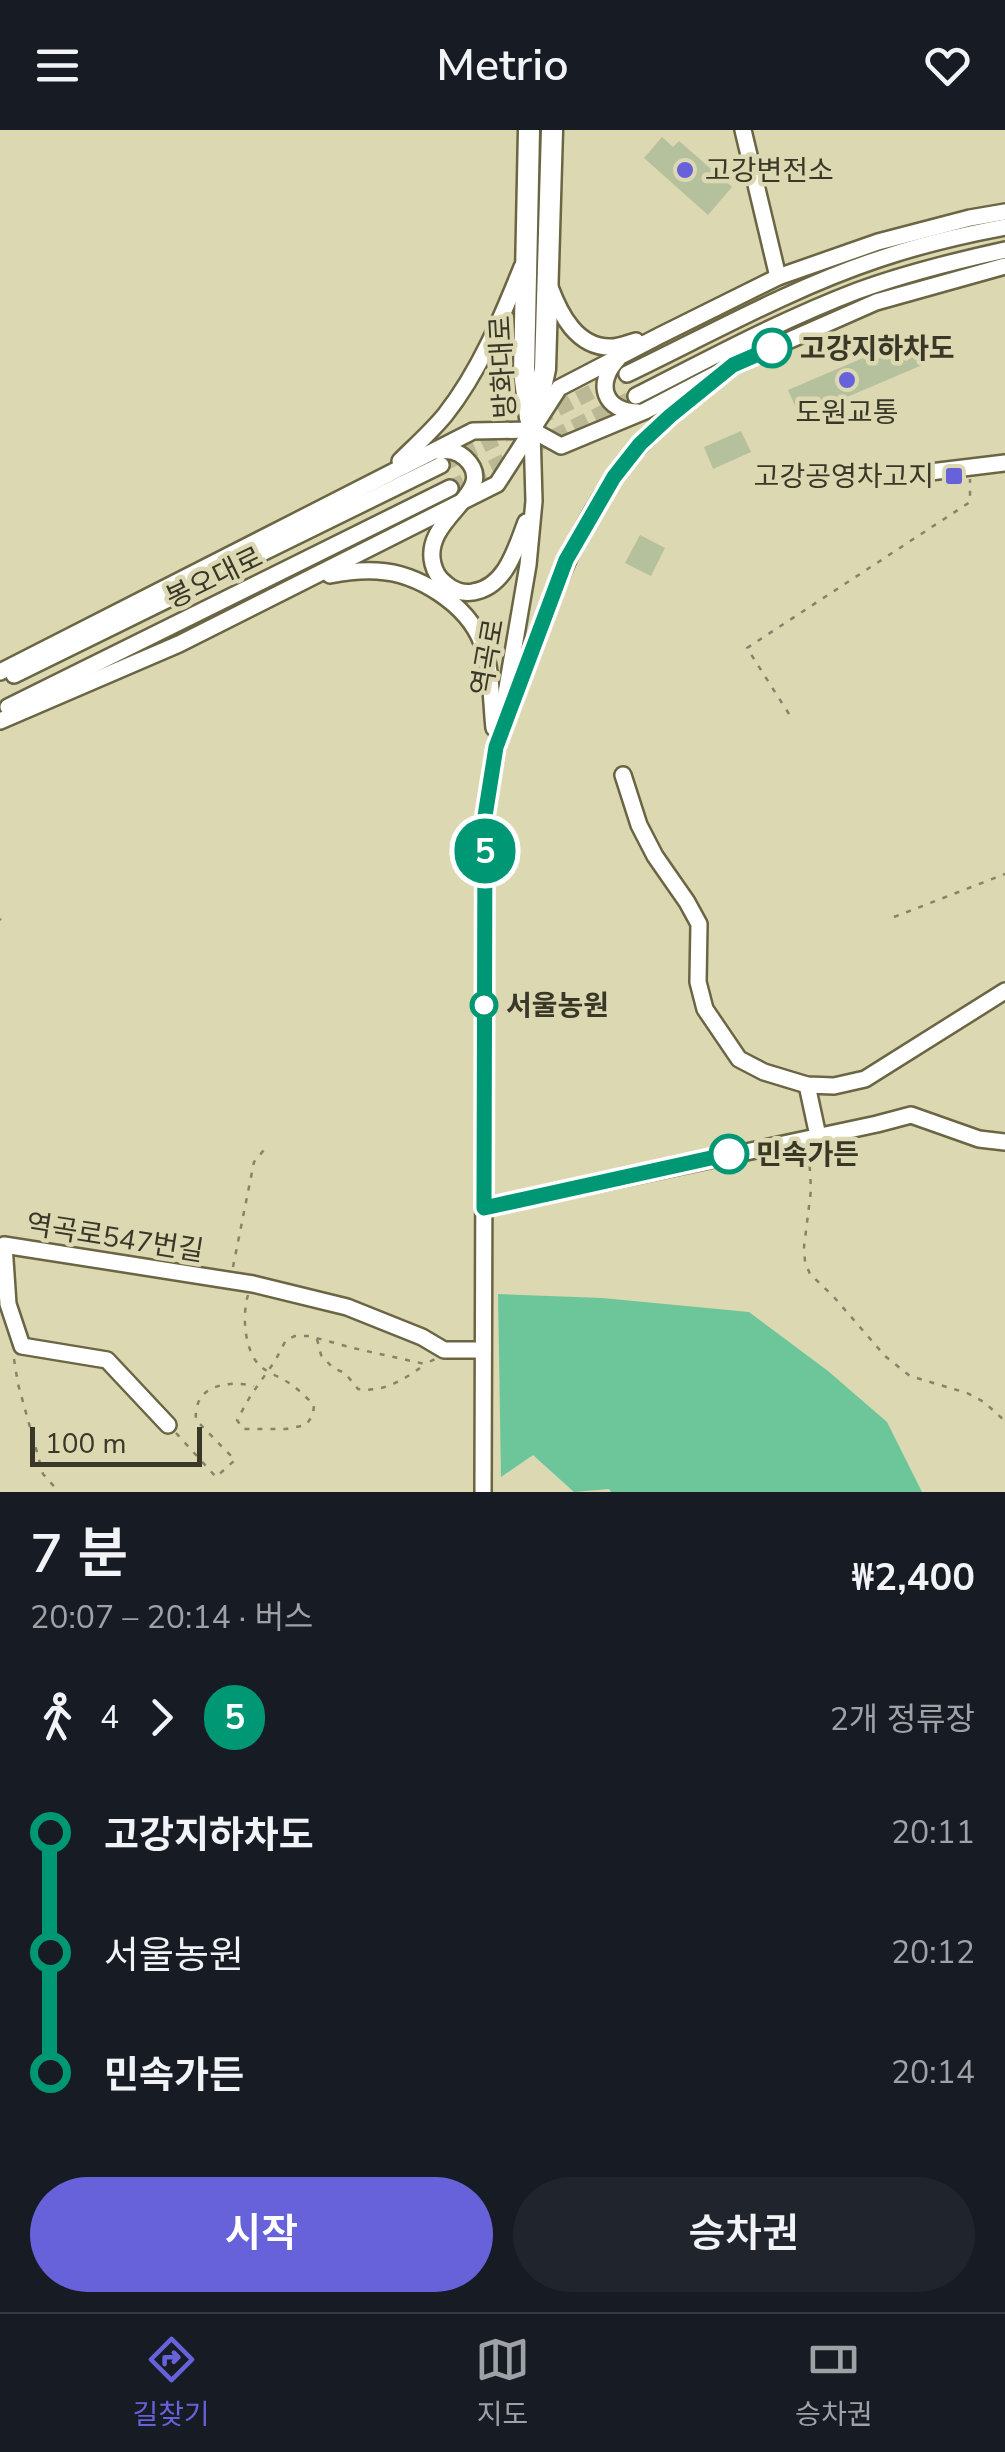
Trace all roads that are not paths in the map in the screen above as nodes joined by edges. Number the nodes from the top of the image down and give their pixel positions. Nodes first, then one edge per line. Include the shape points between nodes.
1 (529, 130) edge
2 (552, 130) edge
3 (742, 130) edge
4 (1005, 212) edge
5 (1005, 227) edge
6 (1005, 250) edge
7 (528, 254) junction
8 (1005, 266) edge
9 (778, 278) junction
10 (550, 286) junction
11 (659, 336) junction
12 (619, 357) junction
13 (733, 365) junction
14 (628, 374) tunnel mouth
15 (636, 396) tunnel mouth
16 (645, 411) junction
17 (532, 430) junction
18 (437, 458) junction
19 (1005, 463) edge
20 (388, 472) junction
21 (922, 473) dead end
22 (450, 488) tunnel mouth
23 (534, 500) junction
24 (461, 503) junction
25 (312, 578) junction
26 (0, 672) edge
27 (0, 682) edge
28 (0, 712) edge
29 (0, 721) edge
30 (496, 747) junction
31 (623, 775) dead end
32 (1005, 991) edge
33 (807, 1085) junction
34 (812, 1137) junction
35 (1005, 1142) edge
36 (484, 1208) junction
37 (483, 1350) junction
38 (168, 1424) road end
39 (484, 1492) edge

1 - 7 main road, 방화대로
2 - 10 main road, 방화대로
3 - 9 street
4 - 9 street via 878,242
5 - 14 street via 877,260
6 - 15 street via 859,290
7 - 17 main road, 방화대로 via 524,372
7 - 20 street via 464,386
8 - 13 street via 876,302
9 - 11 street
10 - 11 street via 573,331 596,344
10 - 17 main road, 방화대로 via 546,370
11 - 12 street
12 - 16 street via 604,381 605,393 620,409
12 - 17 street via 559,388
13 - 16 street
13 - 30 street via 640,444 592,512 566,560
16 - 17 street via 561,446
17 - 18 street via 473,431
17 - 23 street, 역곡로
17 - 24 street via 497,484
18 - 20 street
18 - 24 street via 448,450 459,453 474,470 475,482
18 - 27 street, 봉오대로
19 - 21 street
20 - 26 street
22 - 28 street, 봉오대로
23 - 24 street via 510,562 477,592 452,589 431,558 436,535
23 - 30 street, 역곡로
24 - 25 street
25 - 29 street
25 - 30 street via 379,570 417,581 452,604 481,642
30 - 36 street, 역곡로 via 485,816
31 - 33 street via 655,856 699,924 698,982 705,1009 739,1059
32 - 33 street via 864,1079
33 - 34 street
34 - 35 street via 911,1115
34 - 36 street
36 - 37 street, 역곡로
37 - 38 street, 역곡로547번길 via 444,1350 348,1308 253,1284 4,1245 8,1304 22,1346 107,1360
37 - 39 street, 역곡로

